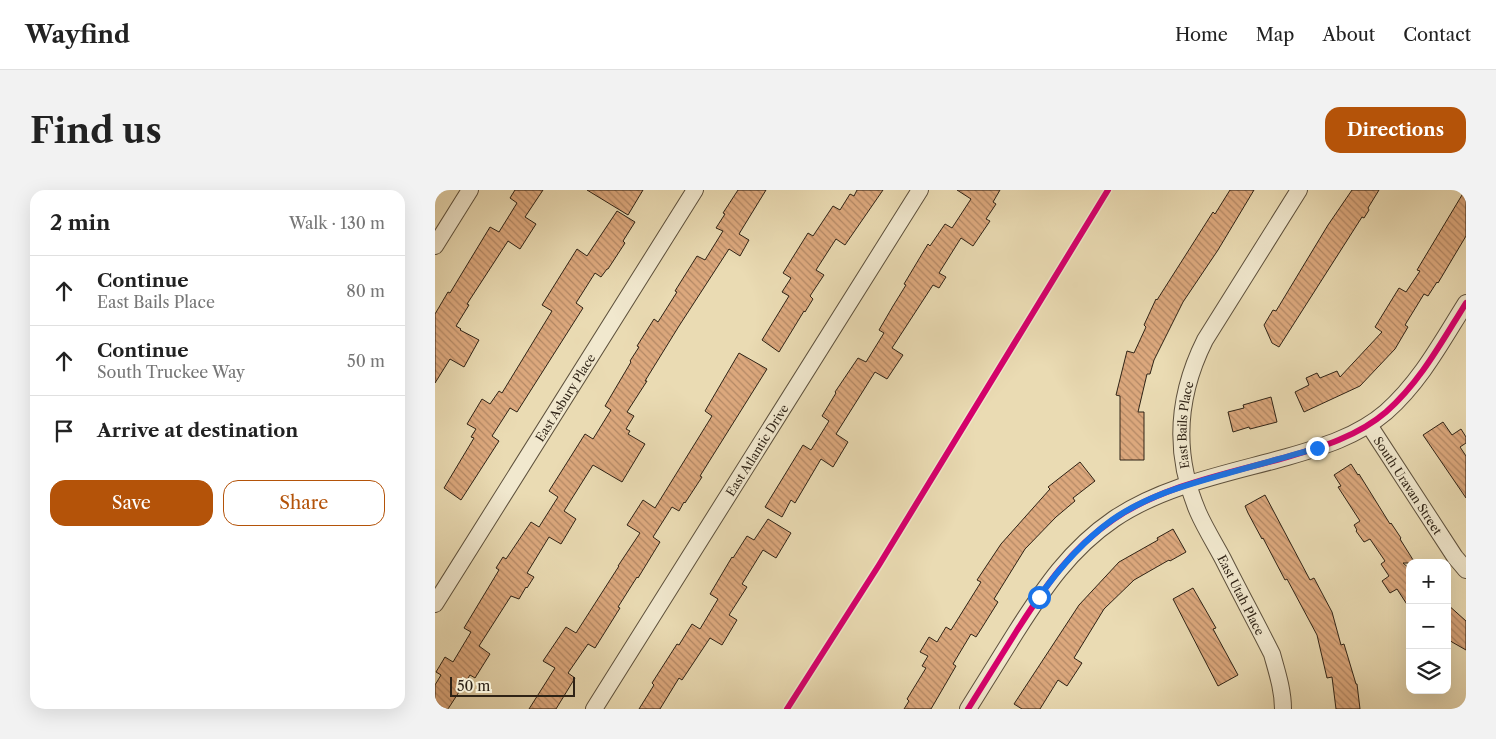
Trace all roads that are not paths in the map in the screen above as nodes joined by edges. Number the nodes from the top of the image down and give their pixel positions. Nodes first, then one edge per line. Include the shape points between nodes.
1 (470, 190) edge
2 (695, 190) edge
3 (920, 190) edge
4 (1299, 190) edge
5 (435, 246) edge
6 (1466, 303) edge
7 (1369, 425) junction
8 (1188, 485) junction
9 (1466, 570) edge
10 (435, 604) edge
11 (594, 709) edge
12 (968, 709) edge
13 (1283, 709) edge

1 - 5 street
2 - 10 street, East Asbury Place
3 - 11 street, East Atlantic Drive
4 - 8 street, East Bails Place via 1196,358 1182,413 1183,465
6 - 7 street via 1419,377 1407,392
7 - 8 street via 1317,448
7 - 9 street, South Uravan Street
8 - 12 street, East Bails Place via 1137,505 1092,535 1072,554 1054,574
8 - 13 street, East Utah Place via 1198,513 1272,654

